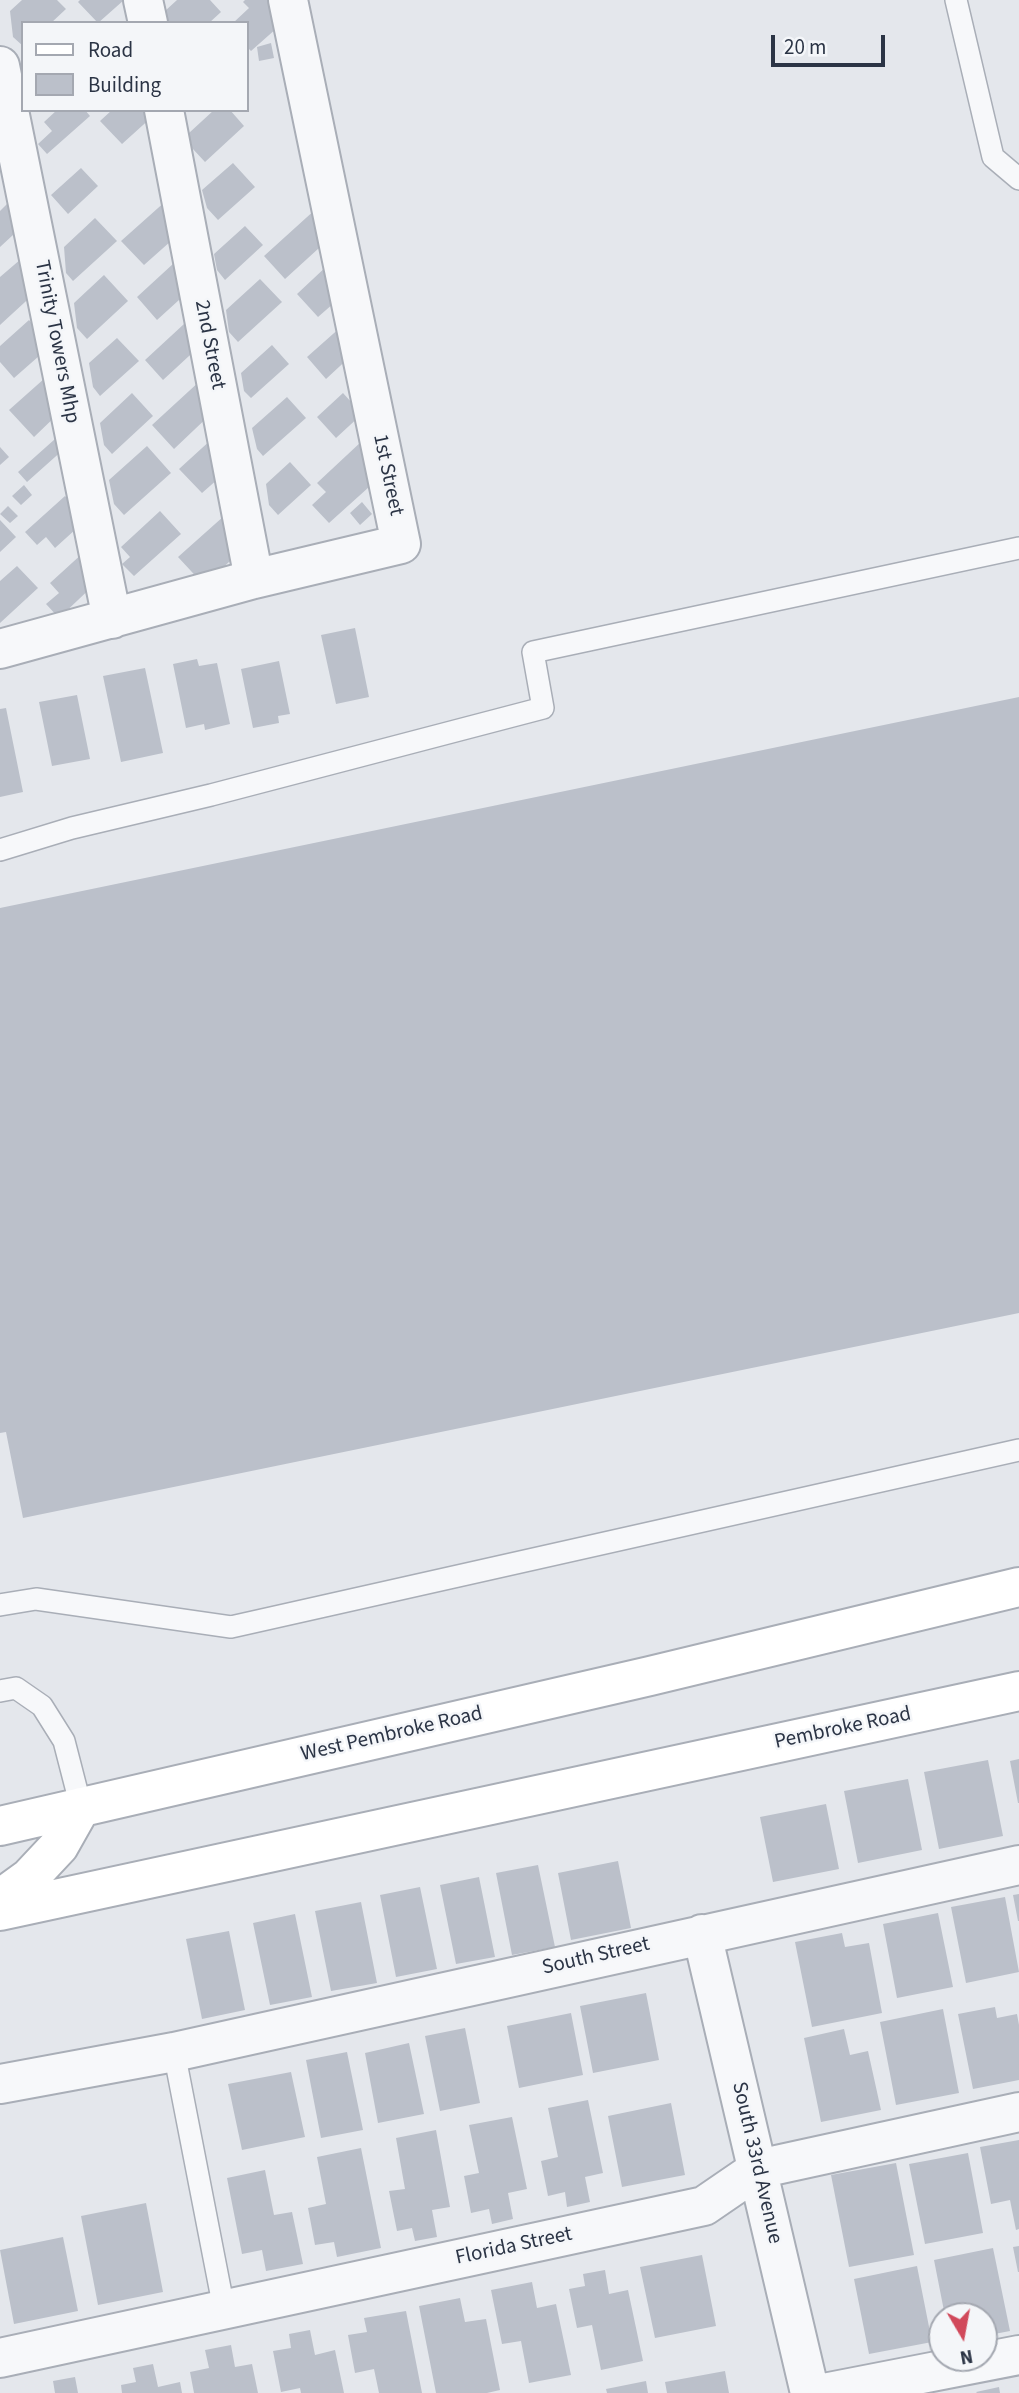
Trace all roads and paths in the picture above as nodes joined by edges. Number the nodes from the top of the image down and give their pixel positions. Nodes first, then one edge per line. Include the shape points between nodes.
1 (143, 0) edge
2 (288, 0) edge
3 (956, 0) edge
4 (148, 21) edge
5 (0, 66) edge
6 (164, 112) edge
7 (1019, 180) edge
8 (1019, 548) edge
9 (254, 579) junction
10 (112, 619) junction
11 (0, 649) edge
12 (0, 850) edge
13 (1019, 1450) edge
14 (1019, 1587) edge
15 (0, 1605) edge
16 (1019, 1690) edge
17 (0, 1691) edge
18 (81, 1807) junction
19 (0, 1826) edge
20 (1019, 1865) edge
21 (0, 1899) edge
22 (0, 1910) edge
23 (702, 1934) junction
24 (174, 2052) junction
25 (0, 2084) edge
26 (1019, 2112) edge
27 (758, 2169) junction
28 (224, 2309) junction
29 (1019, 2355) edge
30 (0, 2358) edge
31 (810, 2393) edge
32 (824, 2393) edge

1 - 4 street
2 - 9 street, 1st Street via 401,544
3 - 7 lane via 993,157
5 - 10 street, Trinity Towers Mhp
6 - 9 street, 2nd Street
8 - 12 lane via 533,652 543,708
9 - 10 street, 1st Street
10 - 11 street, 1st Street
13 - 15 lane via 231,1627 36,1599
14 - 18 main road, West Pembroke Road
16 - 22 main road, Pembroke Road
17 - 18 lane via 16,1688 42,1706 64,1741
18 - 19 main road, West Pembroke Road
18 - 21 main road via 59,1846 29,1878
20 - 23 street, South Street
23 - 24 street, South Street
23 - 27 street, South 33rd Avenue
24 - 25 street, South Street
24 - 28 lane
26 - 27 street, Florida Street
27 - 28 street, Florida Street via 704,2206
27 - 31 street, South 33rd Avenue
28 - 30 street, Florida Street
29 - 32 street

